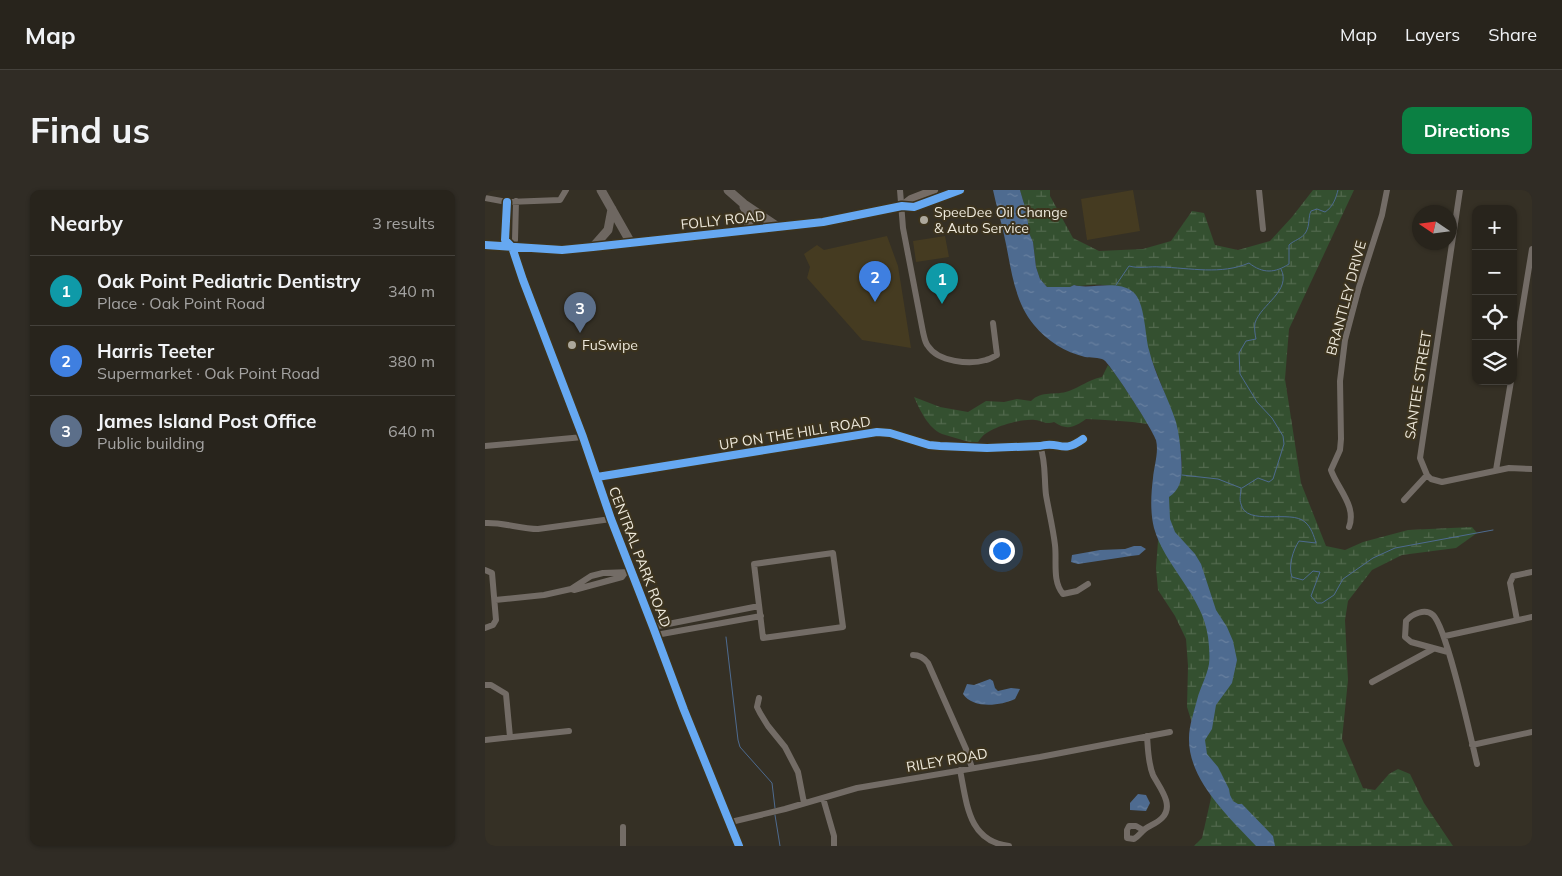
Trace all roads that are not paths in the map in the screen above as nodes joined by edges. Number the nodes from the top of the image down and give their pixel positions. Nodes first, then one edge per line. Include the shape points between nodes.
1 (566, 190) edge
2 (601, 190) edge
3 (728, 190) edge
4 (900, 190) edge
5 (934, 190) edge
6 (960, 190) edge
7 (1259, 190) edge
8 (1387, 190) edge
9 (1460, 190) edge
10 (485, 198) edge
11 (507, 202) junction
12 (515, 202) junction
13 (742, 202) junction
14 (901, 206) junction
15 (612, 209) junction
16 (778, 227) junction
17 (1263, 229) dead end
18 (748, 230) junction
19 (631, 242) junction
20 (485, 245) edge
21 (593, 247) junction
22 (512, 248) junction
23 (1532, 249) edge
24 (993, 323) dead end
25 (1517, 341) edge
26 (1510, 385) edge
27 (583, 437) junction
28 (1083, 439) dead end
29 (485, 446) edge
30 (1040, 446) junction
31 (1532, 469) edge
32 (1496, 470) junction
33 (1427, 475) junction
34 (597, 477) junction
35 (1404, 500) dead end
36 (611, 519) junction
37 (485, 523) edge
38 (1349, 526) dead end
39 (485, 570) edge
40 (628, 572) junction
41 (1532, 572) edge
42 (1088, 584) dead end
43 (495, 600) junction
44 (759, 606) junction
45 (761, 616) junction
46 (1532, 617) edge
47 (1517, 620) junction
48 (653, 627) junction
49 (485, 628) edge
50 (656, 635) junction
51 (1445, 636) junction
52 (1433, 648) junction
53 (1448, 652) junction
54 (913, 655) dead end
55 (1372, 682) dead end
56 (485, 685) edge
57 (759, 698) dead end
58 (569, 731) dead end
59 (1170, 732) dead end
60 (1532, 732) edge
61 (1147, 736) junction
62 (510, 737) junction
63 (485, 740) edge
64 (1472, 745) junction
65 (1477, 764) dead end
66 (971, 768) junction
67 (960, 770) junction
68 (823, 798) junction
69 (804, 803) junction
70 (731, 822) junction
71 (623, 827) dead end
72 (1143, 830) dead end
73 (623, 846) edge
74 (739, 846) edge
75 (834, 846) edge
76 (1009, 846) edge

1 - 12 street via 560,200
2 - 15 highway
3 - 13 highway
4 - 14 street
5 - 14 main road, FOLLY ROAD
6 - 14 main road, FOLLY ROAD via 914,207
7 - 17 street
8 - 38 street, BRANTLEY DRIVE via 1345,340 1340,381 1340,444 1331,470 1351,512
9 - 33 street, SANTEE STREET via 1420,453
10 - 11 street
11 - 12 street
11 - 22 street, CENTRAL PARK ROAD via 505,240
12 - 22 street
13 - 16 highway
13 - 18 highway via 750,216
14 - 16 main road, FOLLY ROAD via 830,221
14 - 24 street via 927,346 941,356 955,360 986,360 997,355
15 - 19 highway
15 - 21 highway via 608,230
16 - 18 main road, FOLLY ROAD
18 - 19 main road, FOLLY ROAD
19 - 21 main road, FOLLY ROAD
20 - 22 main road, FOLLY ROAD
21 - 22 main road, FOLLY ROAD via 562,250
22 - 27 street, CENTRAL PARK ROAD
23 - 25 street
26 - 32 street
27 - 29 street
27 - 34 street, CENTRAL PARK ROAD
28 - 30 street, UP ON THE HILL ROAD via 1065,448 1048,443
30 - 34 street, UP ON THE HILL ROAD via 940,446 877,432
30 - 42 street via 1060,590 1063,594 1070,594
31 - 32 street
32 - 33 street via 1442,482
33 - 35 street
34 - 36 street, CENTRAL PARK ROAD
36 - 37 street via 538,529
36 - 40 street, CENTRAL PARK ROAD
39 - 43 street via 492,573
40 - 43 street via 591,576 571,589 544,595
40 - 48 street, CENTRAL PARK ROAD
41 - 47 street via 1513,576 1510,583
43 - 49 street via 496,620
44 - 45 street
44 - 45 street via 754,564 833,553 843,627 763,638
44 - 48 street
45 - 50 street
46 - 47 street
47 - 51 street
48 - 50 street, CENTRAL PARK ROAD
50 - 70 street, CENTRAL PARK ROAD
51 - 52 street via 1434,616 1427,612 1405,621 1405,637
51 - 53 street
52 - 53 street
52 - 55 street
53 - 64 street
54 - 66 street via 924,658 928,663 967,749
56 - 62 street via 507,694
57 - 69 street via 757,707 760,713 785,747 798,772
58 - 62 street
59 - 61 street, RILEY ROAD
60 - 64 street
61 - 66 street, RILEY ROAD
61 - 72 street via 1149,762 1167,806 1163,817
62 - 63 street
64 - 65 street
66 - 67 street, RILEY ROAD
67 - 68 street, RILEY ROAD via 857,788
67 - 76 street via 968,810 979,833
68 - 69 street, RILEY ROAD
68 - 75 street
69 - 70 street, RILEY ROAD
70 - 74 street, CENTRAL PARK ROAD
71 - 73 street

